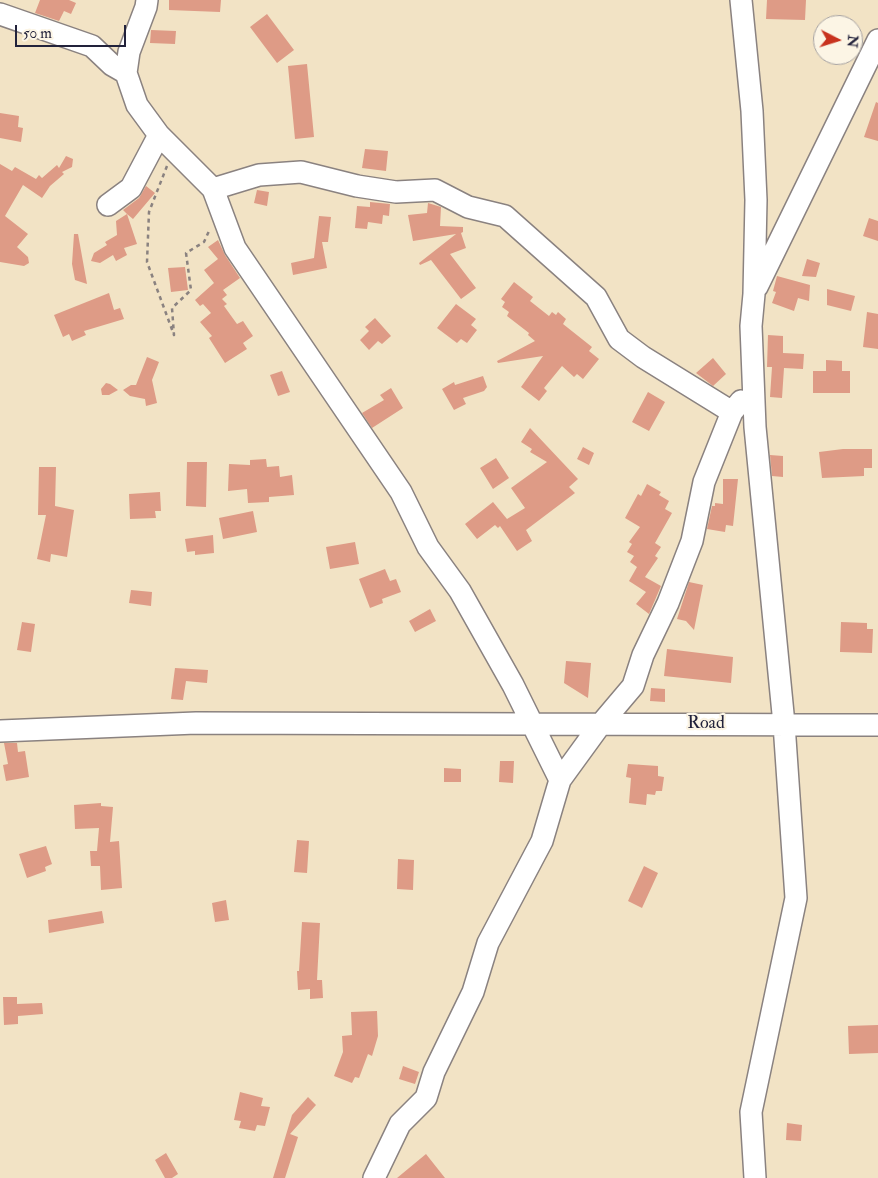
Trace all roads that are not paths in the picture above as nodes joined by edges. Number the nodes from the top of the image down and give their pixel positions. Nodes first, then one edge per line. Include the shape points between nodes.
1 (147, 0) edge
2 (741, 0) edge
3 (0, 14) edge
4 (878, 40) edge
5 (126, 73) junction
6 (166, 143) junction
7 (216, 197) junction
8 (108, 205) dead end
9 (754, 294) junction
10 (753, 388) junction
11 (732, 412) junction
12 (784, 724) junction
13 (600, 725) junction
14 (878, 725) edge
15 (534, 726) junction
16 (0, 731) edge
17 (560, 780) junction
18 (374, 1178) edge
19 (755, 1178) edge

1 - 5 street
2 - 9 street via 752,111 756,200
3 - 5 street via 92,46
4 - 9 street
5 - 6 street via 137,105
6 - 7 street
6 - 8 street via 131,188
7 - 11 street via 260,175 301,172 396,192 435,190 468,206 505,216 596,297 619,339
7 - 15 street via 235,248 401,492 428,547 460,591
9 - 10 street via 751,326
10 - 11 street
10 - 12 street
11 - 13 street via 704,482 692,541 633,686
12 - 13 street, Road
12 - 14 street, Road
12 - 19 street via 796,898 751,1112
13 - 15 street, Road
13 - 17 street
15 - 16 street, Road via 196,724
15 - 17 street
17 - 18 street via 542,841 488,943 473,992 434,1072 426,1098 400,1124

